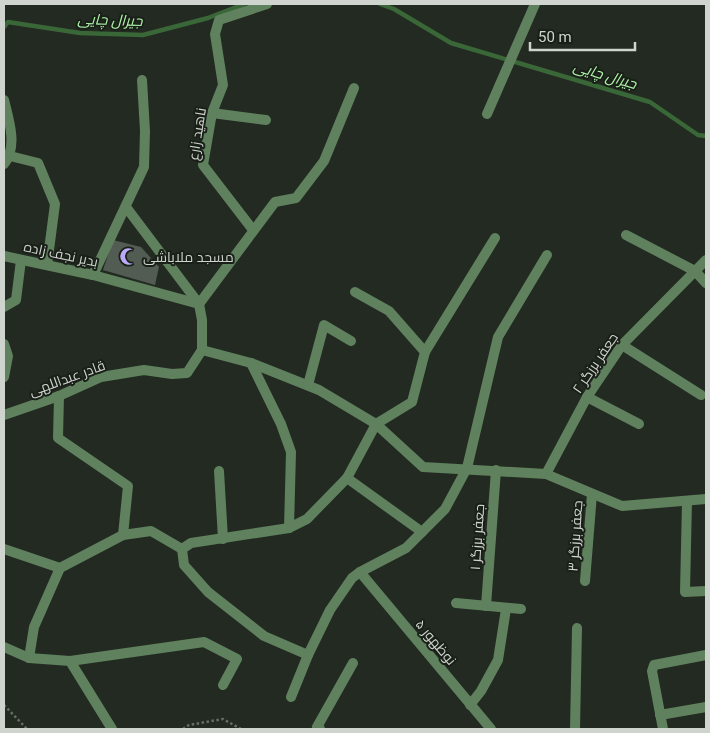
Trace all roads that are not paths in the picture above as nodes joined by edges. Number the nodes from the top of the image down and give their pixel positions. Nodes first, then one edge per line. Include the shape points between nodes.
1 (267, 4) edge
2 (535, 4) edge
3 (142, 80) dead end
4 (354, 88) dead end
5 (4, 100) edge
6 (212, 113) junction
7 (487, 114) dead end
8 (266, 120) dead end
9 (7, 160) edge
10 (126, 207) junction
11 (253, 230) junction
12 (626, 235) dead end
13 (495, 238) dead end
14 (547, 255) dead end
15 (4, 256) edge
16 (21, 260) junction
17 (706, 260) edge
18 (47, 265) junction
19 (695, 271) junction
20 (93, 275) junction
21 (706, 283) edge
22 (355, 292) dead end
23 (199, 304) junction
24 (4, 307) edge
25 (351, 341) dead end
26 (4, 344) edge
27 (622, 345) junction
28 (202, 350) junction
29 (425, 352) junction
30 (251, 363) junction
31 (4, 377) edge
32 (308, 385) junction
33 (701, 395) dead end
34 (59, 396) junction
35 (587, 396) junction
36 (4, 415) edge
37 (376, 424) junction
38 (640, 424) dead end
39 (467, 468) junction
40 (496, 470) junction
41 (219, 471) dead end
42 (546, 474) junction
43 (347, 478) junction
44 (592, 494) junction
45 (706, 499) edge
46 (687, 501) junction
47 (289, 528) junction
48 (422, 532) junction
49 (123, 535) junction
50 (223, 539) junction
51 (4, 549) edge
52 (182, 549) junction
53 (60, 568) junction
54 (360, 572) junction
55 (585, 581) dead end
56 (706, 591) edge
57 (456, 604) dead end
58 (486, 606) junction
59 (506, 608) junction
60 (521, 609) dead end
61 (577, 628) dead end
62 (4, 647) edge
63 (308, 654) junction
64 (706, 655) edge
65 (29, 658) junction
66 (70, 661) junction
67 (352, 663) dead end
68 (223, 685) dead end
69 (291, 697) dead end
70 (470, 705) junction
71 (706, 707) edge
72 (660, 715) junction
73 (112, 729) edge
74 (320, 729) edge
75 (491, 729) edge
76 (575, 729) edge
77 (663, 729) edge

1 - 6 street, ناهید زارع via 219,20 215,34 223,84
2 - 7 street
3 - 10 street via 144,167
4 - 11 street via 324,162 296,198 274,202
5 - 9 street via 11,140
6 - 8 street
6 - 11 street, ناهید زارع via 203,165
9 - 18 street via 38,163 55,204
10 - 20 street
10 - 23 street
11 - 23 street
12 - 19 street
13 - 29 street
14 - 39 street via 498,337
15 - 16 street, بدیر نجف زاده
16 - 18 street, بدیر نجف زاده
16 - 24 street via 16,300
17 - 19 street, جعفر برزگر ۲
18 - 20 street, بدیر نجف زاده
19 - 21 street
19 - 27 street, جعفر برزگر ۲
20 - 23 street, بدیر نجف زاده
22 - 29 street via 389,311
23 - 28 street
25 - 32 street via 324,325
26 - 31 street via 8,356
27 - 33 street
27 - 35 street, جعفر برزگر ۲
28 - 30 street
28 - 34 street, قادر عبداللهی via 191,370 182,374 144,370 101,377
29 - 37 street via 412,402
30 - 32 street
30 - 47 street via 282,424 291,452
32 - 37 street
34 - 36 street, قادر عبداللهی
34 - 49 street via 58,438 128,486
35 - 38 street
35 - 42 street, جعفر برزگر ۲
37 - 39 street via 423,467
37 - 43 street
39 - 40 street
39 - 48 street via 445,509
40 - 42 street
40 - 58 street, جعفر برزگر ۱
41 - 50 street
42 - 44 street
43 - 47 street via 307,519
43 - 48 street
44 - 46 street via 622,506
44 - 55 street, جعفر برزگر ۳
45 - 46 street
46 - 56 street via 685,592
47 - 50 street
48 - 54 street via 406,548
49 - 52 street via 151,531
49 - 53 street
50 - 52 street via 191,543
51 - 53 street
52 - 63 street via 184,565 208,592 264,636
53 - 65 street via 34,627
54 - 63 street via 352,578 330,610
54 - 70 street, نوظهور ۵
57 - 58 street
58 - 59 street
59 - 60 street
59 - 70 street via 498,660
61 - 76 street
62 - 65 street
63 - 69 street
64 - 72 street via 654,665 652,671
65 - 66 street
66 - 68 street via 204,642 237,659
66 - 73 street
67 - 74 street via 317,727
70 - 75 street, نوظهور ۵
71 - 72 street
72 - 77 street

